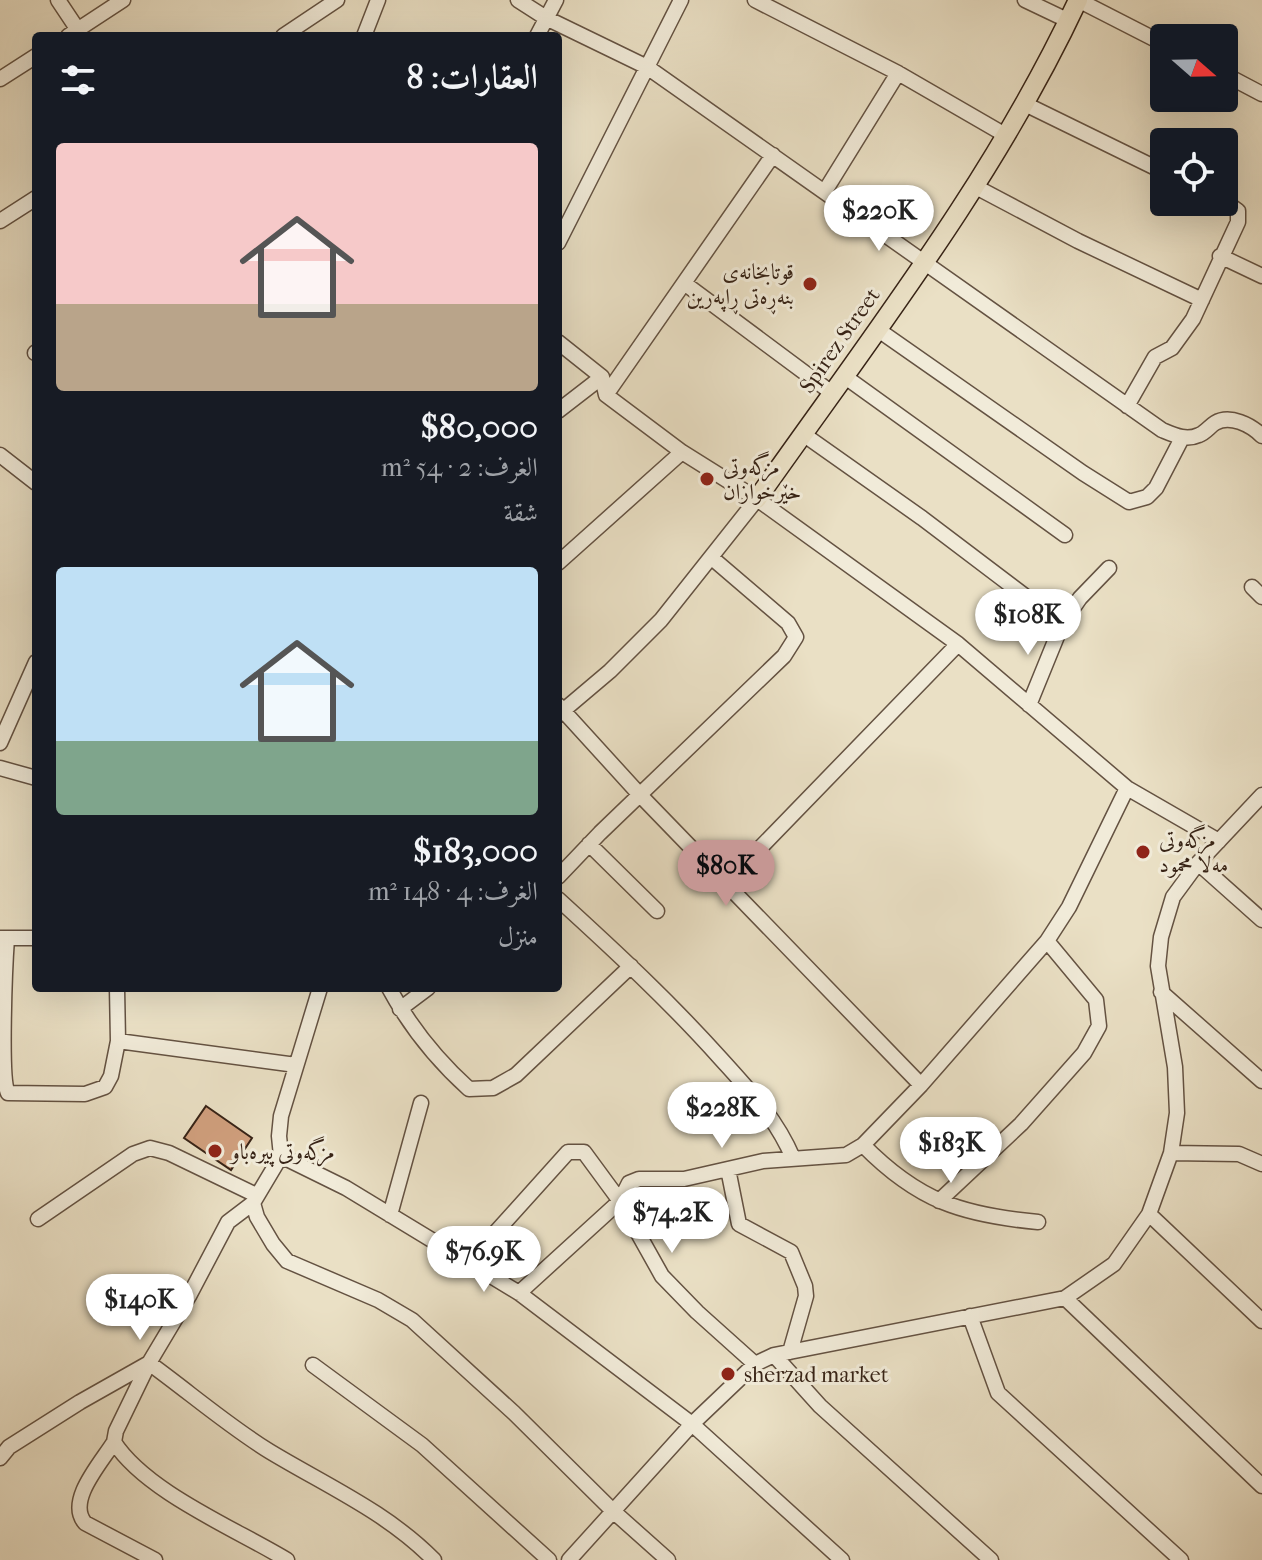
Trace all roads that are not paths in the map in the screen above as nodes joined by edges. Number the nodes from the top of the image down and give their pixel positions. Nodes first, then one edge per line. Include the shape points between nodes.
1 (58, 0) edge
2 (123, 0) edge
3 (337, 0) edge
4 (378, 0) edge
5 (518, 0) edge
6 (556, 0) edge
7 (681, 0) edge
8 (755, 0) edge
9 (1025, 0) edge
10 (1078, 0) edge
11 (546, 18) junction
12 (1069, 21) junction
13 (75, 32) edge
14 (79, 32) edge
15 (289, 32) edge
16 (366, 32) edge
17 (539, 32) edge
18 (1150, 37) edge
19 (32, 59) edge
20 (647, 67) junction
21 (898, 73) junction
22 (0, 79) edge
23 (1238, 81) edge
24 (1262, 94) edge
25 (1025, 104) junction
26 (1007, 136) junction
27 (773, 155) junction
28 (1150, 165) edge
29 (976, 187) junction
30 (825, 191) junction
31 (32, 201) edge
32 (1238, 216) edge
33 (0, 221) edge
34 (562, 235) edge
35 (1220, 256) junction
36 (924, 262) junction
37 (1262, 276) edge
38 (684, 283) junction
39 (1202, 300) junction
40 (877, 329) junction
41 (562, 345) edge
42 (844, 376) junction
43 (602, 377) junction
44 (832, 393) junction
45 (606, 395) junction
46 (1127, 406) junction
47 (562, 408) edge
48 (803, 434) junction
49 (1262, 436) edge
50 (1182, 438) junction
51 (682, 452) junction
52 (0, 455) edge
53 (32, 480) edge
54 (757, 499) junction
55 (1065, 535) dead end
56 (712, 558) junction
57 (562, 559) edge
58 (1109, 568) dead end
59 (1062, 624) junction
60 (958, 644) junction
61 (32, 671) edge
62 (1029, 705) junction
63 (562, 709) edge
64 (562, 713) edge
65 (0, 743) edge
66 (0, 768) edge
67 (32, 777) edge
68 (1127, 788) junction
69 (640, 795) junction
70 (1262, 795) edge
71 (1219, 841) junction
72 (589, 844) junction
73 (1198, 863) junction
74 (562, 873) edge
75 (727, 882) junction
76 (562, 903) edge
77 (657, 911) dead end
78 (1262, 920) edge
79 (3, 938) edge
80 (32, 938) edge
81 (1047, 941) junction
82 (631, 966) junction
83 (117, 992) edge
84 (319, 992) edge
85 (391, 992) edge
86 (423, 992) edge
87 (1161, 992) junction
88 (400, 1009) junction
89 (118, 1041) junction
90 (296, 1065) junction
91 (1262, 1081) edge
92 (921, 1085) junction
93 (421, 1103) dead end
94 (863, 1145) junction
95 (1171, 1153) junction
96 (281, 1156) junction
97 (793, 1158) junction
98 (1262, 1164) edge
99 (728, 1169) junction
100 (254, 1199) junction
101 (620, 1201) junction
102 (939, 1201) junction
103 (1149, 1214) junction
104 (390, 1215) junction
105 (38, 1219) dead end
106 (1038, 1222) dead end
107 (468, 1263) junction
108 (519, 1293) junction
109 (1065, 1298) junction
110 (970, 1316) junction
111 (1262, 1321) edge
112 (790, 1352) junction
113 (774, 1355) junction
114 (149, 1363) junction
115 (755, 1364) junction
116 (313, 1365) dead end
117 (692, 1424) junction
118 (114, 1442) junction
119 (0, 1458) edge
120 (1262, 1486) edge
121 (613, 1511) junction
122 (155, 1560) edge
123 (287, 1560) edge
124 (434, 1560) edge
125 (549, 1560) edge
126 (569, 1560) edge
127 (668, 1560) edge
128 (842, 1560) edge
129 (991, 1560) edge
130 (1181, 1560) edge

1 - 13 street
2 - 14 street
3 - 15 street
4 - 16 street
5 - 11 street
6 - 11 street
7 - 20 street
8 - 21 street
9 - 12 street
10 - 12 main road, Spirez Street
10 - 18 street
11 - 17 street
11 - 20 street
12 - 25 main road, Spirez Street
19 - 22 street
20 - 27 street
20 - 34 street
21 - 26 street
21 - 30 street
23 - 24 street
25 - 26 main road, Spirez Street
25 - 28 street
26 - 29 main road, Spirez Street
27 - 30 street
27 - 38 street
29 - 36 main road, Spirez Street
29 - 39 street
30 - 36 street
31 - 33 street
32 - 35 street
35 - 37 street
35 - 39 street
36 - 40 main road, Spirez Street
36 - 46 street
38 - 44 street
38 - 45 street
39 - 46 street via 1172,348 1155,357
40 - 42 main road, Spirez Street
40 - 50 street via 1129,502 1156,488
41 - 43 street
42 - 44 main road, Spirez Street
42 - 55 street
43 - 45 street
43 - 47 street
44 - 48 main road, Spirez Street
45 - 51 street
46 - 50 street
48 - 54 main road, Spirez Street
48 - 59 street
49 - 50 street via 1253,427 1219,420 1199,435
51 - 54 street
51 - 57 street
52 - 53 street
54 - 56 street
54 - 60 street
56 - 63 street via 661,620
56 - 69 street via 788,623 796,637 784,656
58 - 59 street
59 - 62 street
60 - 62 street
60 - 75 street
61 - 65 street
62 - 68 street
64 - 69 street
66 - 67 street
68 - 71 street
68 - 81 street
69 - 72 street
69 - 75 street
70 - 71 street
71 - 73 street
72 - 74 street
72 - 77 street
73 - 78 street
73 - 87 street via 1173,897 1161,937
75 - 92 street
76 - 82 street
79 - 80 street
79 - 89 street via 2,1089 17,1095 74,1095 105,1087
81 - 92 street
81 - 102 street via 1096,1000 1099,1026 1084,1053 1021,1124
82 - 88 street via 516,1075 493,1088 469,1089
82 - 97 street via 767,1110
83 - 89 street
84 - 90 street
85 - 88 street
86 - 88 street
87 - 91 street
87 - 95 street via 1175,1067 1177,1113
89 - 90 street
90 - 96 street via 281,1116
92 - 94 street
93 - 104 street
94 - 97 street via 846,1155
94 - 102 street via 897,1176
95 - 98 street via 1239,1154
95 - 103 street
96 - 100 street
96 - 104 street
97 - 99 street
99 - 101 street via 684,1179 639,1179 629,1183
99 - 112 street via 739,1224 791,1252 805,1286
100 - 105 street via 150,1148 133,1154
100 - 114 street via 228,1222
100 - 121 street via 257,1217 287,1261 412,1320
101 - 107 street via 584,1152 568,1152
101 - 108 street
101 - 115 street via 662,1276
102 - 106 street via 977,1214
103 - 109 street via 1114,1264
103 - 111 street
104 - 107 street
107 - 108 street
108 - 117 street
109 - 110 street
109 - 120 street
110 - 112 street
110 - 130 street via 998,1393
112 - 113 street
113 - 115 street
113 - 129 street via 820,1406
114 - 118 street
114 - 119 street via 9,1447
114 - 124 street via 267,1450 397,1528
115 - 117 street
116 - 125 street via 422,1445
117 - 121 street
117 - 128 street
118 - 122 street via 79,1498 79,1516
118 - 123 street via 141,1472 195,1509
121 - 126 street
121 - 127 street

